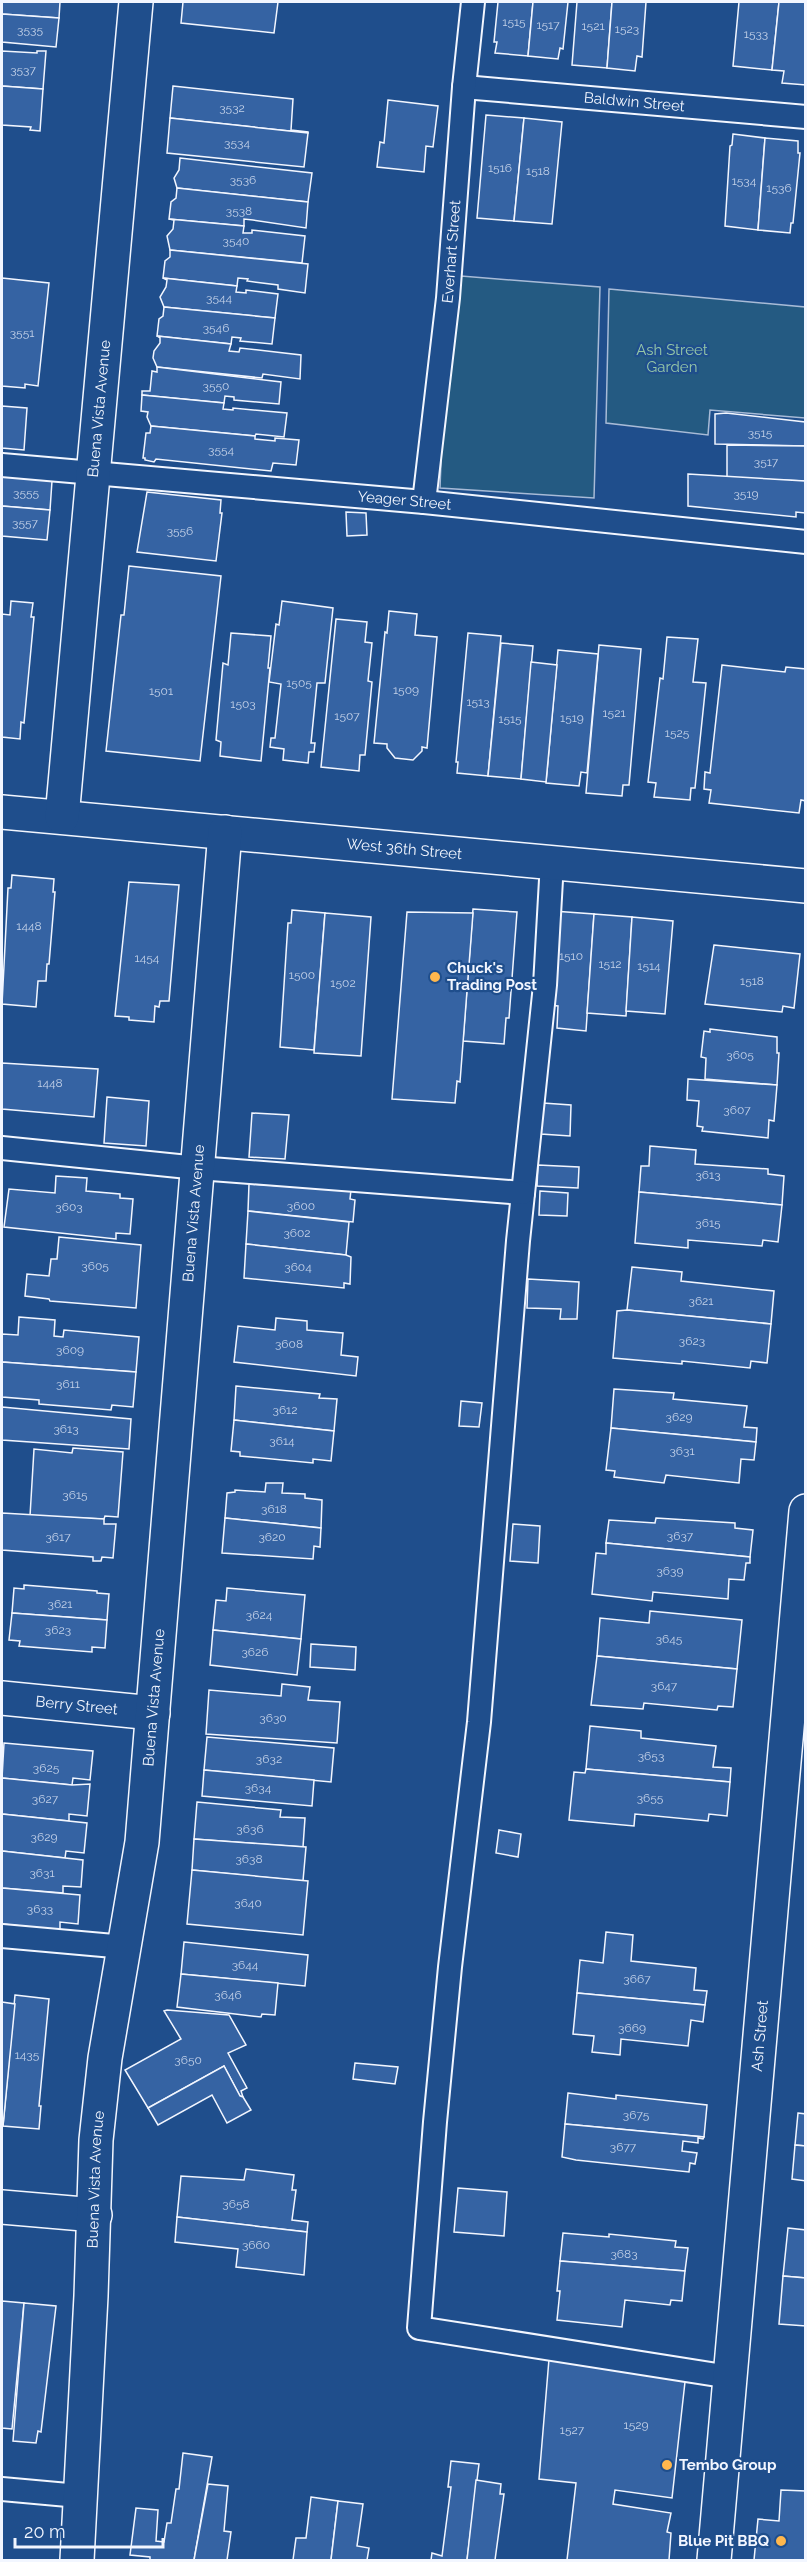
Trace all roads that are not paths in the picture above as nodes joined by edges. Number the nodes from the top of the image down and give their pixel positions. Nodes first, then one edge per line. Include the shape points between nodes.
1 (136, 2) edge
2 (473, 2) edge
3 (464, 87) junction
4 (806, 117) edge
5 (2, 465) edge
6 (93, 472) junction
7 (424, 502) junction
8 (806, 543) edge
9 (2, 812) edge
10 (62, 817) junction
11 (225, 832) junction
12 (552, 862) junction
13 (806, 885) edge
14 (2, 1148) edge
15 (198, 1168) junction
16 (523, 1193) junction
17 (806, 1511) edge
18 (2, 1698) edge
19 (153, 1713) junction
20 (2, 1936) edge
21 (125, 1947) junction
22 (2, 2207) edge
23 (94, 2215) junction
24 (730, 2377) junction
25 (2, 2489) edge
26 (79, 2496) junction
27 (77, 2560) edge
28 (714, 2560) edge

1 - 6 street, Buena Vista Avenue
2 - 3 lane, Everhart Street
3 - 4 lane, Baldwin Street
3 - 7 lane, Everhart Street via 448,298
5 - 6 lane, Yeager Street
6 - 7 lane, Yeager Street
6 - 10 street, Buena Vista Avenue
7 - 8 lane, Yeager Street
9 - 10 street, West 36th Street
10 - 11 street, West 36th Street
11 - 12 street, West 36th Street
11 - 15 street, Buena Vista Avenue
12 - 13 street, West 36th Street
12 - 16 lane via 545,985
14 - 15 lane
15 - 16 lane
15 - 19 street, Buena Vista Avenue
16 - 24 lane via 479,1722 440,2074 418,2328
17 - 24 street, Ash Street
18 - 19 street, Berry Street
19 - 21 street, Buena Vista Avenue via 142,1842
20 - 21 lane
21 - 23 street, Buena Vista Avenue via 105,2058 96,2140
22 - 23 street
23 - 26 street, Buena Vista Avenue
24 - 28 street, Ash Street
25 - 26 lane
26 - 27 street, Buena Vista Avenue

